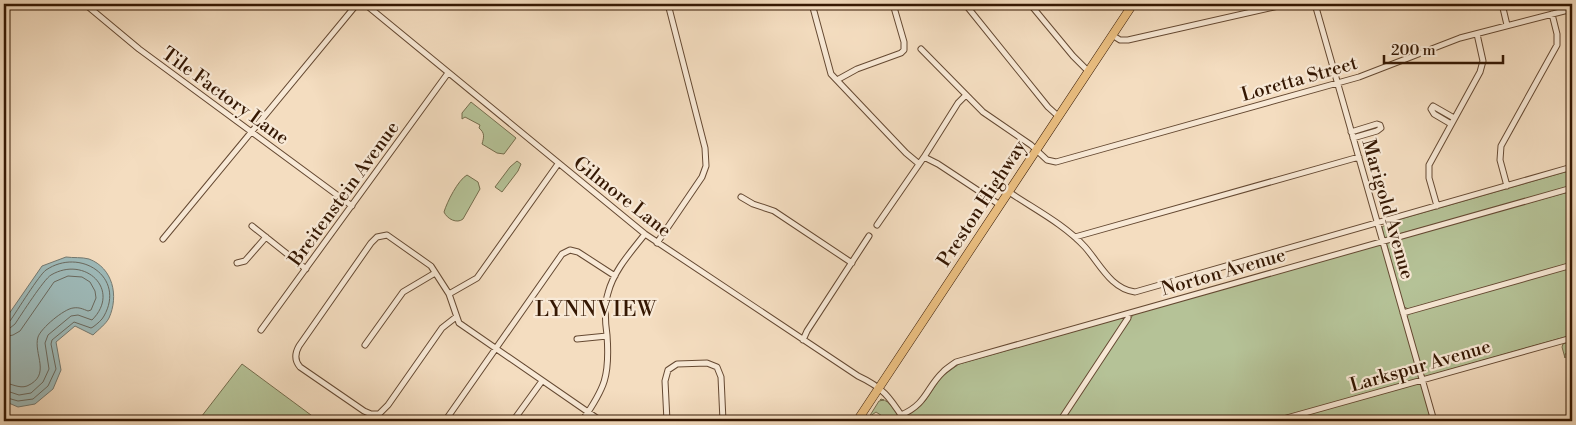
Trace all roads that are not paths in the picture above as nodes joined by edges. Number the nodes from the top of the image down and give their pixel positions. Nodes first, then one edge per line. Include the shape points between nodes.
1 (85, 4) edge
2 (357, 4) edge
3 (365, 4) edge
4 (668, 4) edge
5 (812, 4) edge
6 (893, 4) edge
7 (965, 4) edge
8 (1030, 4) edge
9 (1133, 4) edge
10 (1287, 4) edge
11 (1316, 4) edge
12 (1502, 4) edge
13 (1572, 9) edge
14 (1552, 14) junction
15 (1507, 25) junction
16 (1477, 34) junction
17 (1112, 35) junction
18 (921, 49) dead end
19 (1088, 71) junction
20 (448, 73) junction
21 (837, 80) junction
22 (1338, 83) junction
23 (966, 95) junction
24 (1058, 116) junction
25 (251, 131) junction
26 (1036, 150) junction
27 (924, 157) junction
28 (1359, 157) junction
29 (918, 163) junction
30 (558, 164) junction
31 (1572, 167) edge
32 (1507, 186) junction
33 (1572, 188) edge
34 (1009, 192) junction
35 (741, 197) dead end
36 (1000, 204) junction
37 (352, 206) junction
38 (1437, 206) junction
39 (1378, 223) junction
40 (877, 225) dead end
41 (252, 226) dead end
42 (645, 234) junction
43 (869, 236) dead end
44 (266, 237) junction
45 (1075, 237) junction
46 (163, 239) dead end
47 (1382, 241) junction
48 (657, 243) junction
49 (238, 263) dead end
50 (852, 263) junction
51 (1572, 264) edge
52 (306, 269) junction
53 (435, 273) junction
54 (615, 276) junction
55 (449, 294) junction
56 (1403, 313) junction
57 (1128, 314) junction
58 (456, 317) junction
59 (261, 330) dead end
60 (607, 336) junction
61 (1572, 338) edge
62 (577, 339) dead end
63 (803, 340) junction
64 (365, 345) dead end
65 (496, 348) junction
66 (542, 380) junction
67 (1422, 380) junction
68 (880, 387) junction
69 (588, 412) junction
70 (901, 415) junction
71 (445, 421) edge
72 (513, 421) edge
73 (582, 421) edge
74 (601, 421) edge
75 (667, 421) edge
76 (723, 421) edge
77 (857, 421) edge
78 (905, 421) edge
79 (1060, 421) edge
80 (1276, 421) edge
81 (1434, 421) edge

1 - 25 street, Tile Factory Lane via 139,49
2 - 25 street
3 - 20 street, Gilmore Lane
4 - 48 street via 706,162 702,177
5 - 21 street via 828,65
6 - 21 street via 904,47 901,53
7 - 24 street
8 - 19 street
9 - 17 main road, Preston Highway
10 - 17 street via 1128,40
11 - 22 street, Marigold Avenue
12 - 15 street
13 - 14 street, Loretta Street
14 - 15 street, Loretta Street
14 - 32 street via 1557,38 1554,51 1501,146 1500,160
15 - 16 street, Loretta Street
16 - 22 street, Loretta Street
16 - 38 street via 1483,65 1429,165
17 - 19 main road, Preston Highway
18 - 23 street, Loretta Street
19 - 24 main road, Preston Highway
20 - 30 street, Gilmore Lane
20 - 37 street, Breitenstein Avenue
21 - 29 street
22 - 26 street, Loretta Street via 1060,162 1049,161
22 - 28 street, Marigold Avenue
23 - 26 street, Loretta Street via 983,112
23 - 27 street
24 - 26 main road, Preston Highway
25 - 37 street, Tile Factory Lane
25 - 46 street
26 - 34 main road, Preston Highway
27 - 29 street
27 - 36 street
28 - 39 street, Marigold Avenue
28 - 45 street
29 - 40 street
30 - 42 street, Gilmore Lane
30 - 55 street via 477,278
31 - 32 street, Norton Avenue
32 - 38 street, Norton Avenue
33 - 47 street, Norton Avenue
34 - 36 main road, Preston Highway
34 - 45 street, Norton Avenue
35 - 50 street via 774,211
36 - 68 main road, Preston Highway
37 - 52 street, Breitenstein Avenue
38 - 39 street, Norton Avenue
39 - 45 street, Norton Avenue via 1140,291 1117,286
39 - 47 street, Marigold Avenue
41 - 44 street
42 - 48 street, Gilmore Lane
42 - 54 street
43 - 50 street
44 - 49 street via 245,261
44 - 52 street
47 - 56 street, Marigold Avenue
47 - 57 street, Norton Avenue
48 - 63 street, Gilmore Lane
50 - 63 street
51 - 56 street
52 - 59 street, Breitenstein Avenue
53 - 55 street
53 - 58 street via 429,263 417,254 390,236 381,235 371,243 296,353 297,362 359,408 370,414 379,414 442,328
53 - 64 street via 403,292
54 - 60 street via 606,298
54 - 65 street via 578,252 570,250 564,253
55 - 58 street
56 - 67 street, Marigold Avenue
57 - 70 street, Norton Avenue via 956,362 942,372 924,399
57 - 79 street
58 - 65 street
60 - 62 street
60 - 69 street via 606,377
61 - 67 street, Larkspur Avenue
63 - 68 street, Gilmore Lane
65 - 66 street
65 - 71 street
66 - 69 street
66 - 72 street
67 - 80 street, Larkspur Avenue
67 - 81 street, Marigold Avenue
68 - 70 street
68 - 77 main road, Preston Highway
69 - 73 street
69 - 74 street
70 - 78 street
75 - 76 street via 665,381 668,370 677,364 707,362 720,373

